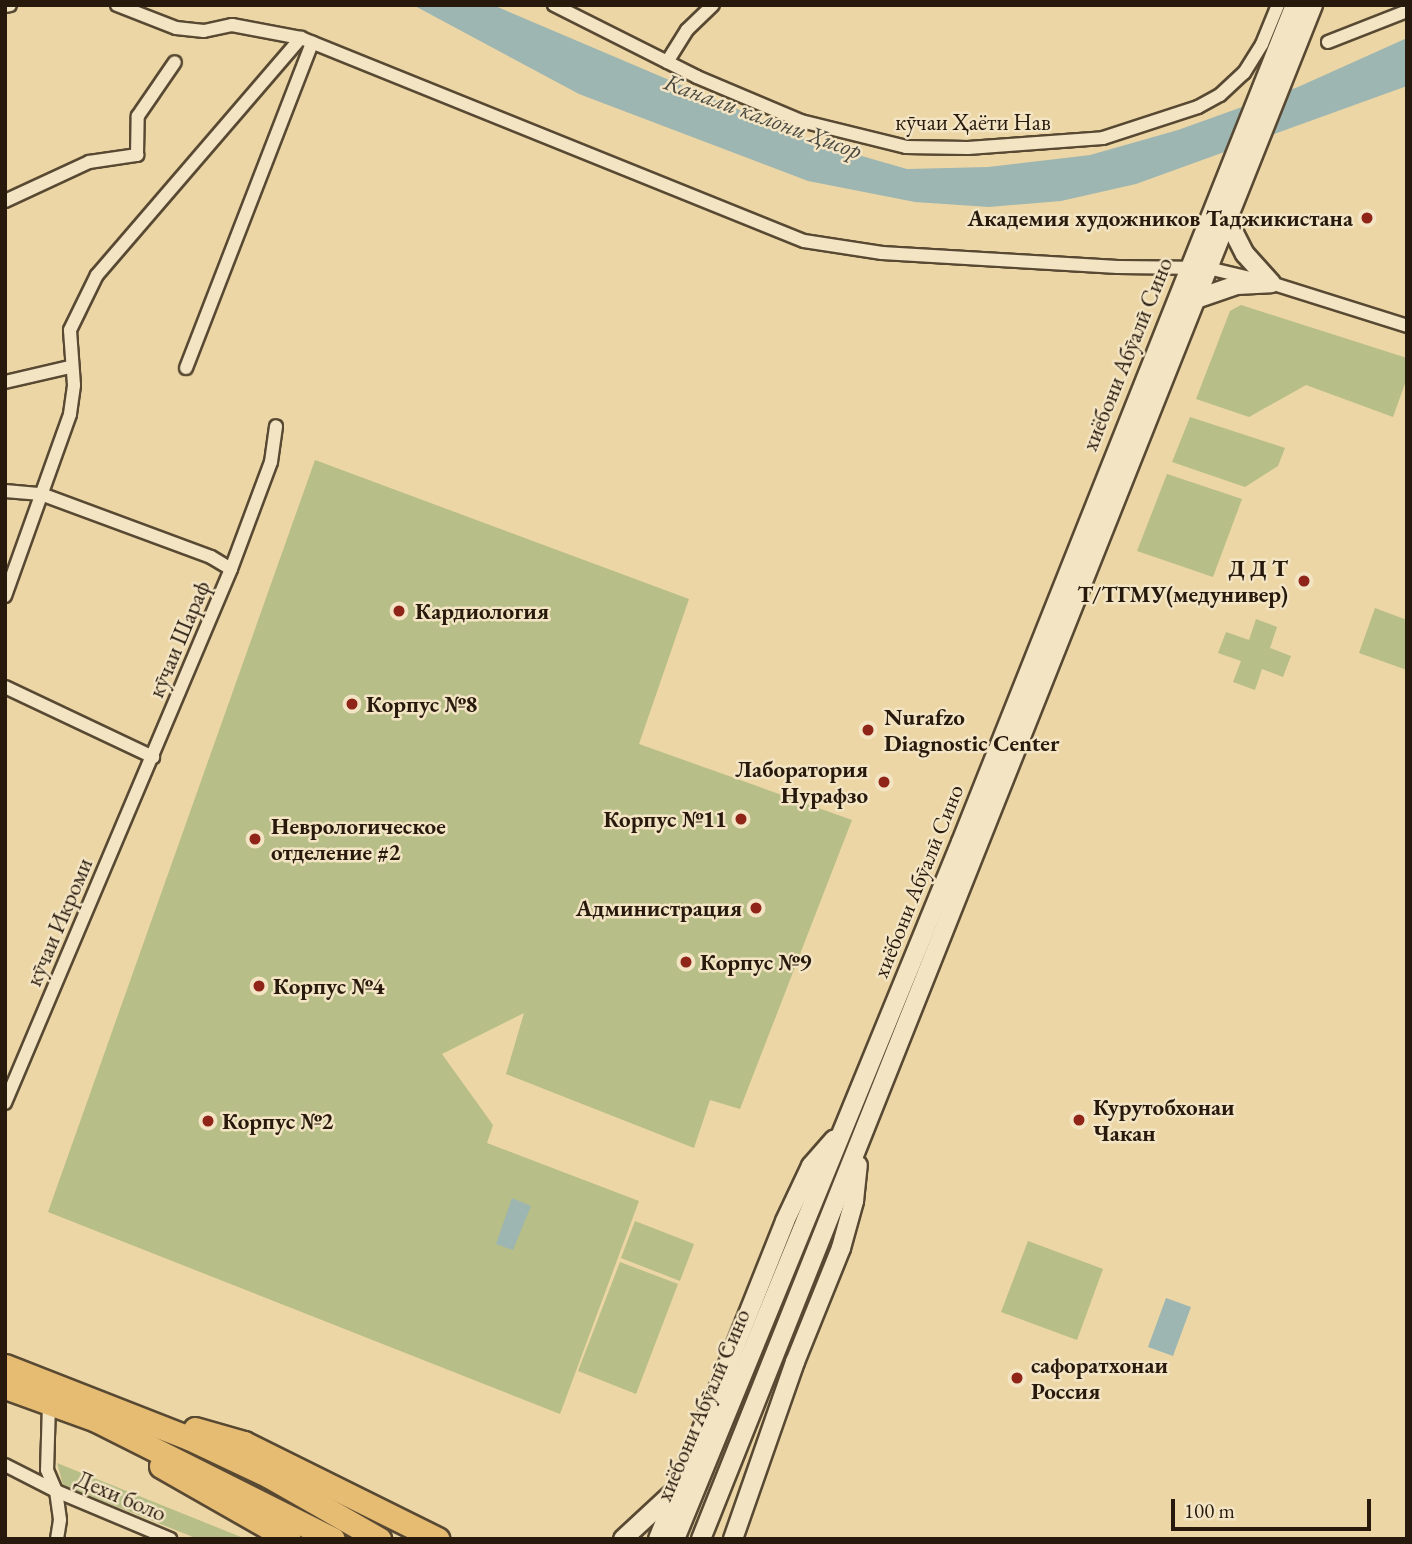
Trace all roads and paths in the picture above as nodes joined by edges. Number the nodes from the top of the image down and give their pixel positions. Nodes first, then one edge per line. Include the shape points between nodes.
1 (117, 5) edge
2 (554, 5) edge
3 (713, 5) edge
4 (1278, 5) edge
5 (1295, 5) edge
6 (1313, 5) edge
7 (1407, 10) edge
8 (306, 41) junction
9 (1328, 42) dead end
10 (175, 62) dead end
11 (667, 62) junction
12 (5, 201) edge
13 (1226, 207) junction
14 (1188, 265) junction
15 (1208, 268) junction
16 (1271, 283) junction
17 (1196, 299) junction
18 (1407, 327) edge
19 (70, 367) junction
20 (187, 368) dead end
21 (5, 382) edge
22 (276, 426) dead end
23 (5, 491) edge
24 (41, 495) junction
25 (231, 569) junction
26 (5, 596) edge
27 (5, 687) edge
28 (153, 757) junction
29 (5, 1103) edge
30 (841, 1132) junction
31 (861, 1141) junction
32 (5, 1366) edge
33 (5, 1387) edge
34 (49, 1404) junction
35 (79, 1414) junction
36 (135, 1417) junction
37 (5, 1465) edge
38 (679, 1487) junction
39 (56, 1491) junction
40 (57, 1539) edge
41 (170, 1539) edge
42 (289, 1539) edge
43 (333, 1539) edge
44 (379, 1539) edge
45 (437, 1539) edge
46 (623, 1539) edge
47 (658, 1539) edge
48 (675, 1539) edge
49 (701, 1539) edge
50 (733, 1539) edge

1 - 8 street via 176,28 232,25
2 - 11 street, кӯчаи Ҳаёти Нав
3 - 11 street via 688,30
4 - 11 street, кӯчаи Ҳаёти Нав via 1254,60 1220,95 1128,132 1077,142 906,147 801,121
5 - 13 main road, хиёбони Абӯалӣ Сино
6 - 13 main road, хиёбони Абӯалӣ Сино
7 - 9 street
8 - 14 street via 804,241 882,253 1118,267
8 - 19 street via 97,275 70,330
8 - 20 street
10 - 12 street via 138,116 136,155 89,162
13 - 14 main road, хиёбони Абӯалӣ Сино
13 - 15 main road, хиёбони Абӯалӣ Сино
13 - 16 main road via 1245,254
14 - 15 street
14 - 30 main road, хиёбони Абӯалӣ Сино via 961,842
15 - 16 street
15 - 17 main road, хиёбони Абӯалӣ Сино
16 - 17 main road via 1237,285
16 - 18 street
17 - 31 main road, хиёбони Абӯалӣ Сино
19 - 21 street
19 - 24 street via 74,385 70,414
22 - 25 street via 271,462
23 - 24 street, кӯчаи Шараф
24 - 25 street, кӯчаи Шараф via 185,547
24 - 26 street
25 - 28 street, кӯчаи Шараф
27 - 28 street
28 - 29 street, кӯчаи Икроми
30 - 38 main road via 811,1166 785,1221
30 - 48 main road, хиёбони Абӯалӣ Сино
31 - 49 main road, хиёбони Абӯалӣ Сино
31 - 50 main road via 854,1201 841,1248 794,1362
32 - 36 highway
33 - 34 highway
34 - 35 highway
34 - 39 street, Дехи боло via 47,1471
35 - 42 highway via 121,1445
35 - 43 highway via 172,1455
36 - 44 highway via 269,1476
36 - 45 highway via 244,1443
37 - 39 street, Дехи боло
38 - 46 main road
38 - 47 main road
39 - 40 street, Дехи боло
39 - 41 street, Дехи боло

